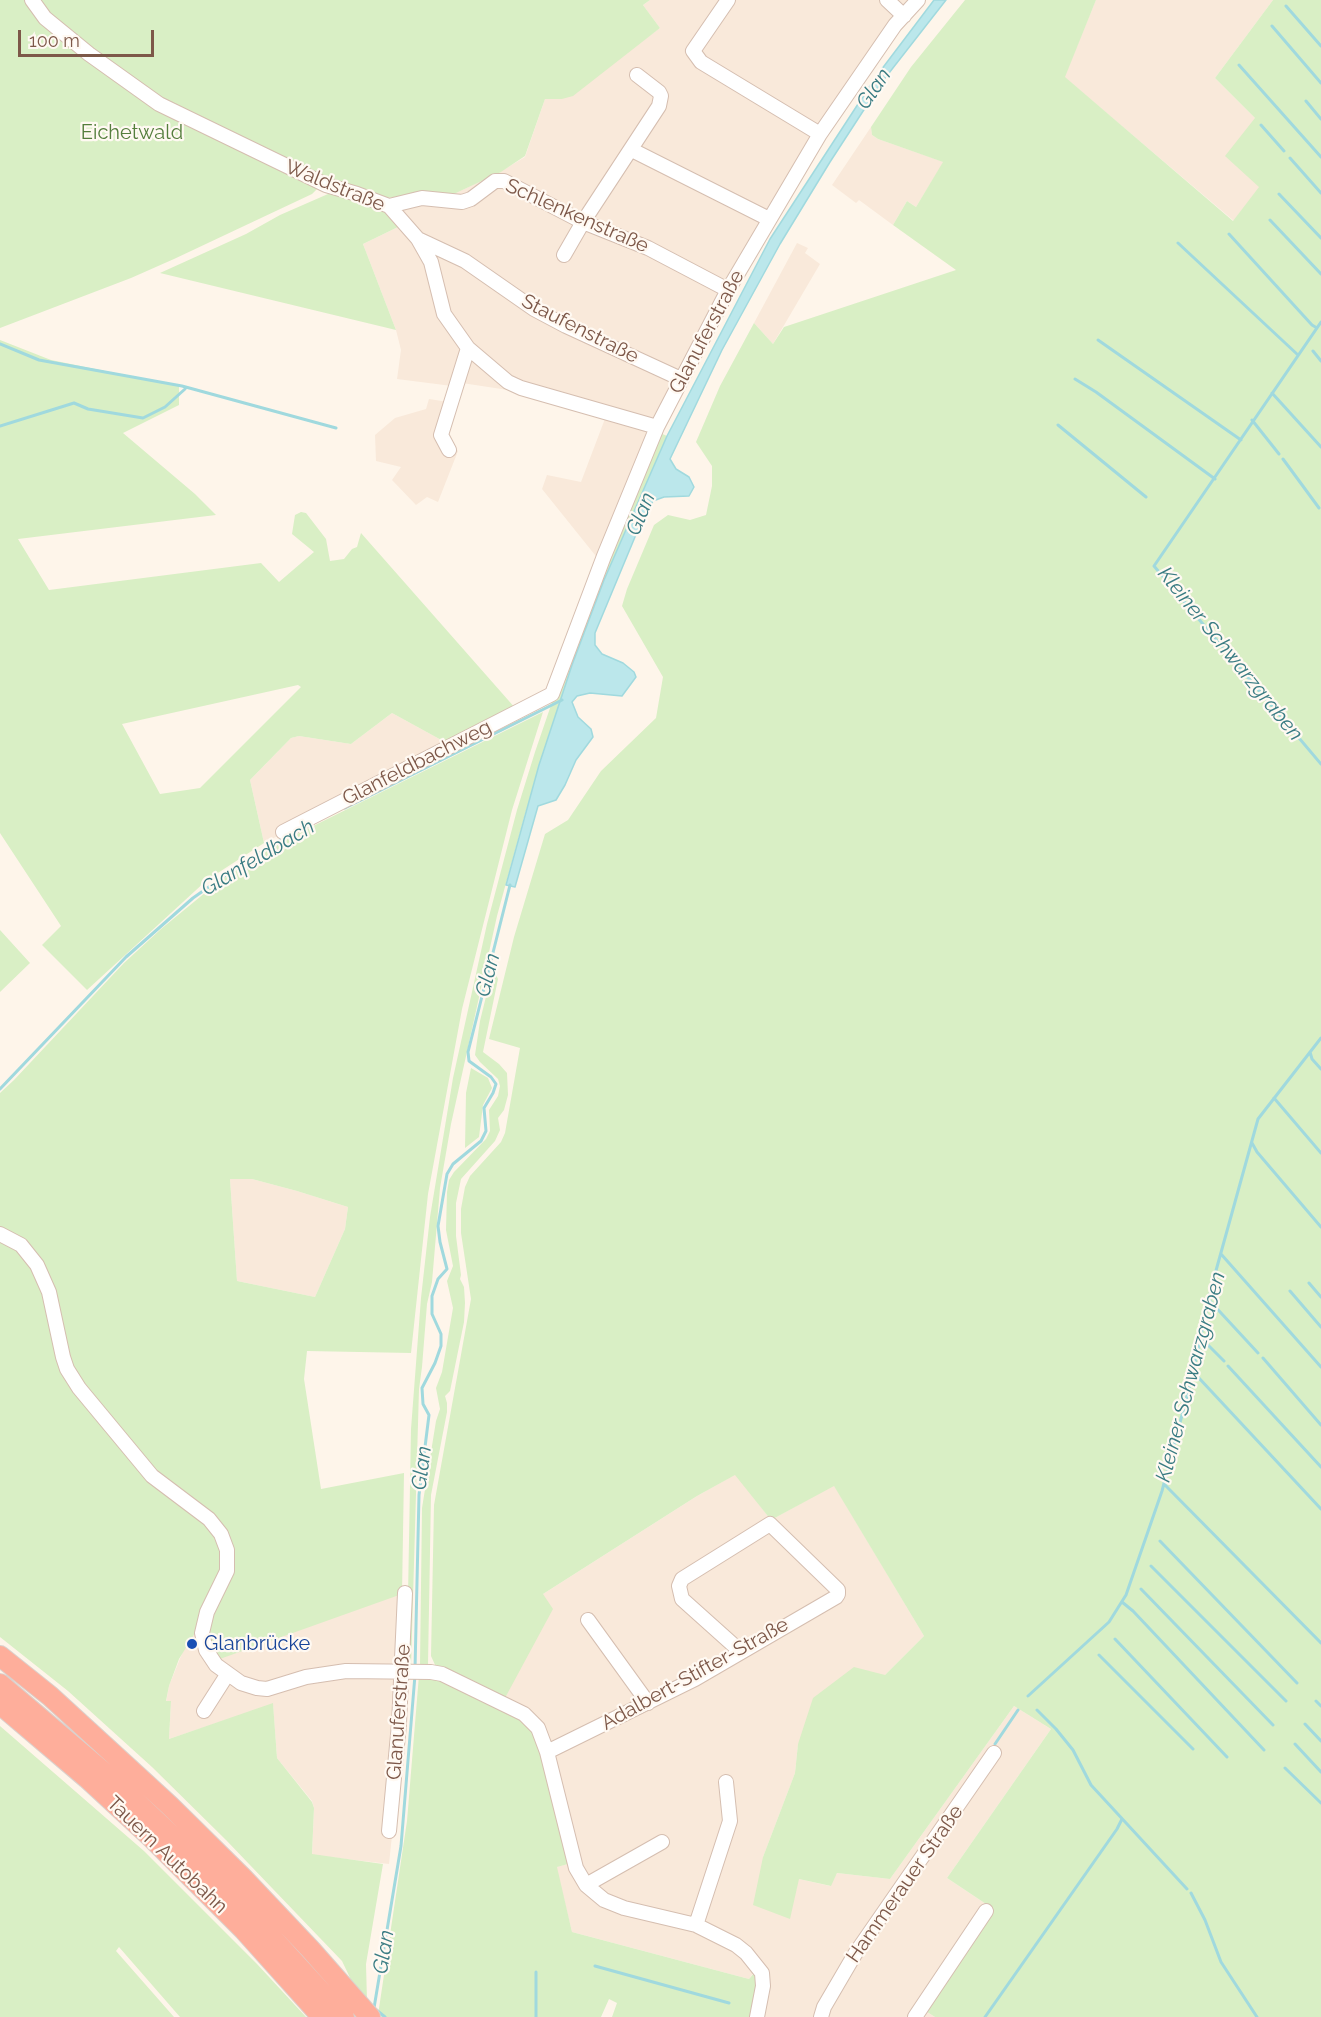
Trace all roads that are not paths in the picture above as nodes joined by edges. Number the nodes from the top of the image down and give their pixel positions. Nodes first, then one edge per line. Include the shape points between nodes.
1 (32, 0) edge
2 (727, 0) edge
3 (887, 0) edge
4 (918, 0) edge
5 (904, 16) junction
6 (637, 75) dead end
7 (820, 134) junction
8 (632, 150) junction
9 (389, 206) junction
10 (769, 219) junction
11 (583, 222) junction
12 (418, 239) junction
13 (564, 255) dead end
14 (728, 290) junction
15 (468, 348) junction
16 (681, 379) junction
17 (657, 427) junction
18 (449, 450) dead end
19 (552, 694) joint
20 (283, 832) dead end
21 (0, 1234) edge
22 (405, 1593) dead end
23 (588, 1620) dead end
24 (740, 1651) junction
25 (0, 1656) edge
26 (403, 1671) junction
27 (227, 1675) junction
28 (0, 1684) edge
29 (648, 1703) junction
30 (0, 1704) edge
31 (204, 1711) dead end
32 (546, 1752) junction
33 (994, 1753) dead end
34 (726, 1782) dead end
35 (389, 1831) dead end
36 (662, 1842) dead end
37 (586, 1885) junction
38 (986, 1911) dead end
39 (696, 1925) junction
40 (366, 2013) edge
41 (322, 2017) edge
42 (344, 2017) edge
43 (757, 2017) edge
44 (821, 2017) edge
45 (915, 2017) edge

1 - 9 street, Waldstraße via 45,18 159,105 326,185
2 - 7 street via 693,51 701,62
3 - 5 street
4 - 5 street, Glanuferstraße
5 - 7 street, Glanuferstraße
6 - 8 street via 659,92 661,101
7 - 10 street, Glanuferstraße
8 - 10 street
8 - 11 street
9 - 11 street, Schlenkenstraße via 422,198 462,202 495,181 504,181
9 - 12 street, Waldstraße
10 - 14 street, Glanuferstraße
11 - 13 street
11 - 14 street, Schlenkenstraße via 648,248
12 - 15 street, Waldstraße via 431,262 444,314
12 - 16 street, Staufenstraße via 465,261 534,309
14 - 16 street, Glanuferstraße
15 - 17 street, Waldstraße via 514,385
15 - 18 street via 441,435
16 - 17 street, Glanuferstraße
17 - 19 street, Glanuferstraße
19 - 20 street, Glanfeldbachweg
21 - 27 street via 27,1250 37,1265 49,1292 67,1369 79,1388 152,1476 200,1511 222,1534 227,1571 201,1633 206,1650
22 - 26 street, Glanuferstraße
23 - 29 street
24 - 24 street, Adalbert-Stifter-Straße via 682,1599 679,1586 682,1579 770,1524 838,1594
24 - 29 street, Adalbert-Stifter-Straße
25 - 40 highway via 50,1696 169,1805 242,1877
26 - 27 street via 320,1674 267,1689 257,1689
26 - 32 street via 441,1674 524,1714 538,1728
26 - 35 street, Glanuferstraße
27 - 31 street
28 - 42 highway via 113,1780 189,1852
29 - 32 street, Adalbert-Stifter-Straße
30 - 41 highway, Tauern Autobahn via 152,1838
32 - 37 street via 576,1868
33 - 44 street, Hammerauer Straße via 855,1954
34 - 39 street via 730,1821
36 - 37 street
37 - 39 street via 604,1900 624,1908
38 - 45 street
39 - 43 street via 736,1945 758,1966 763,1979

